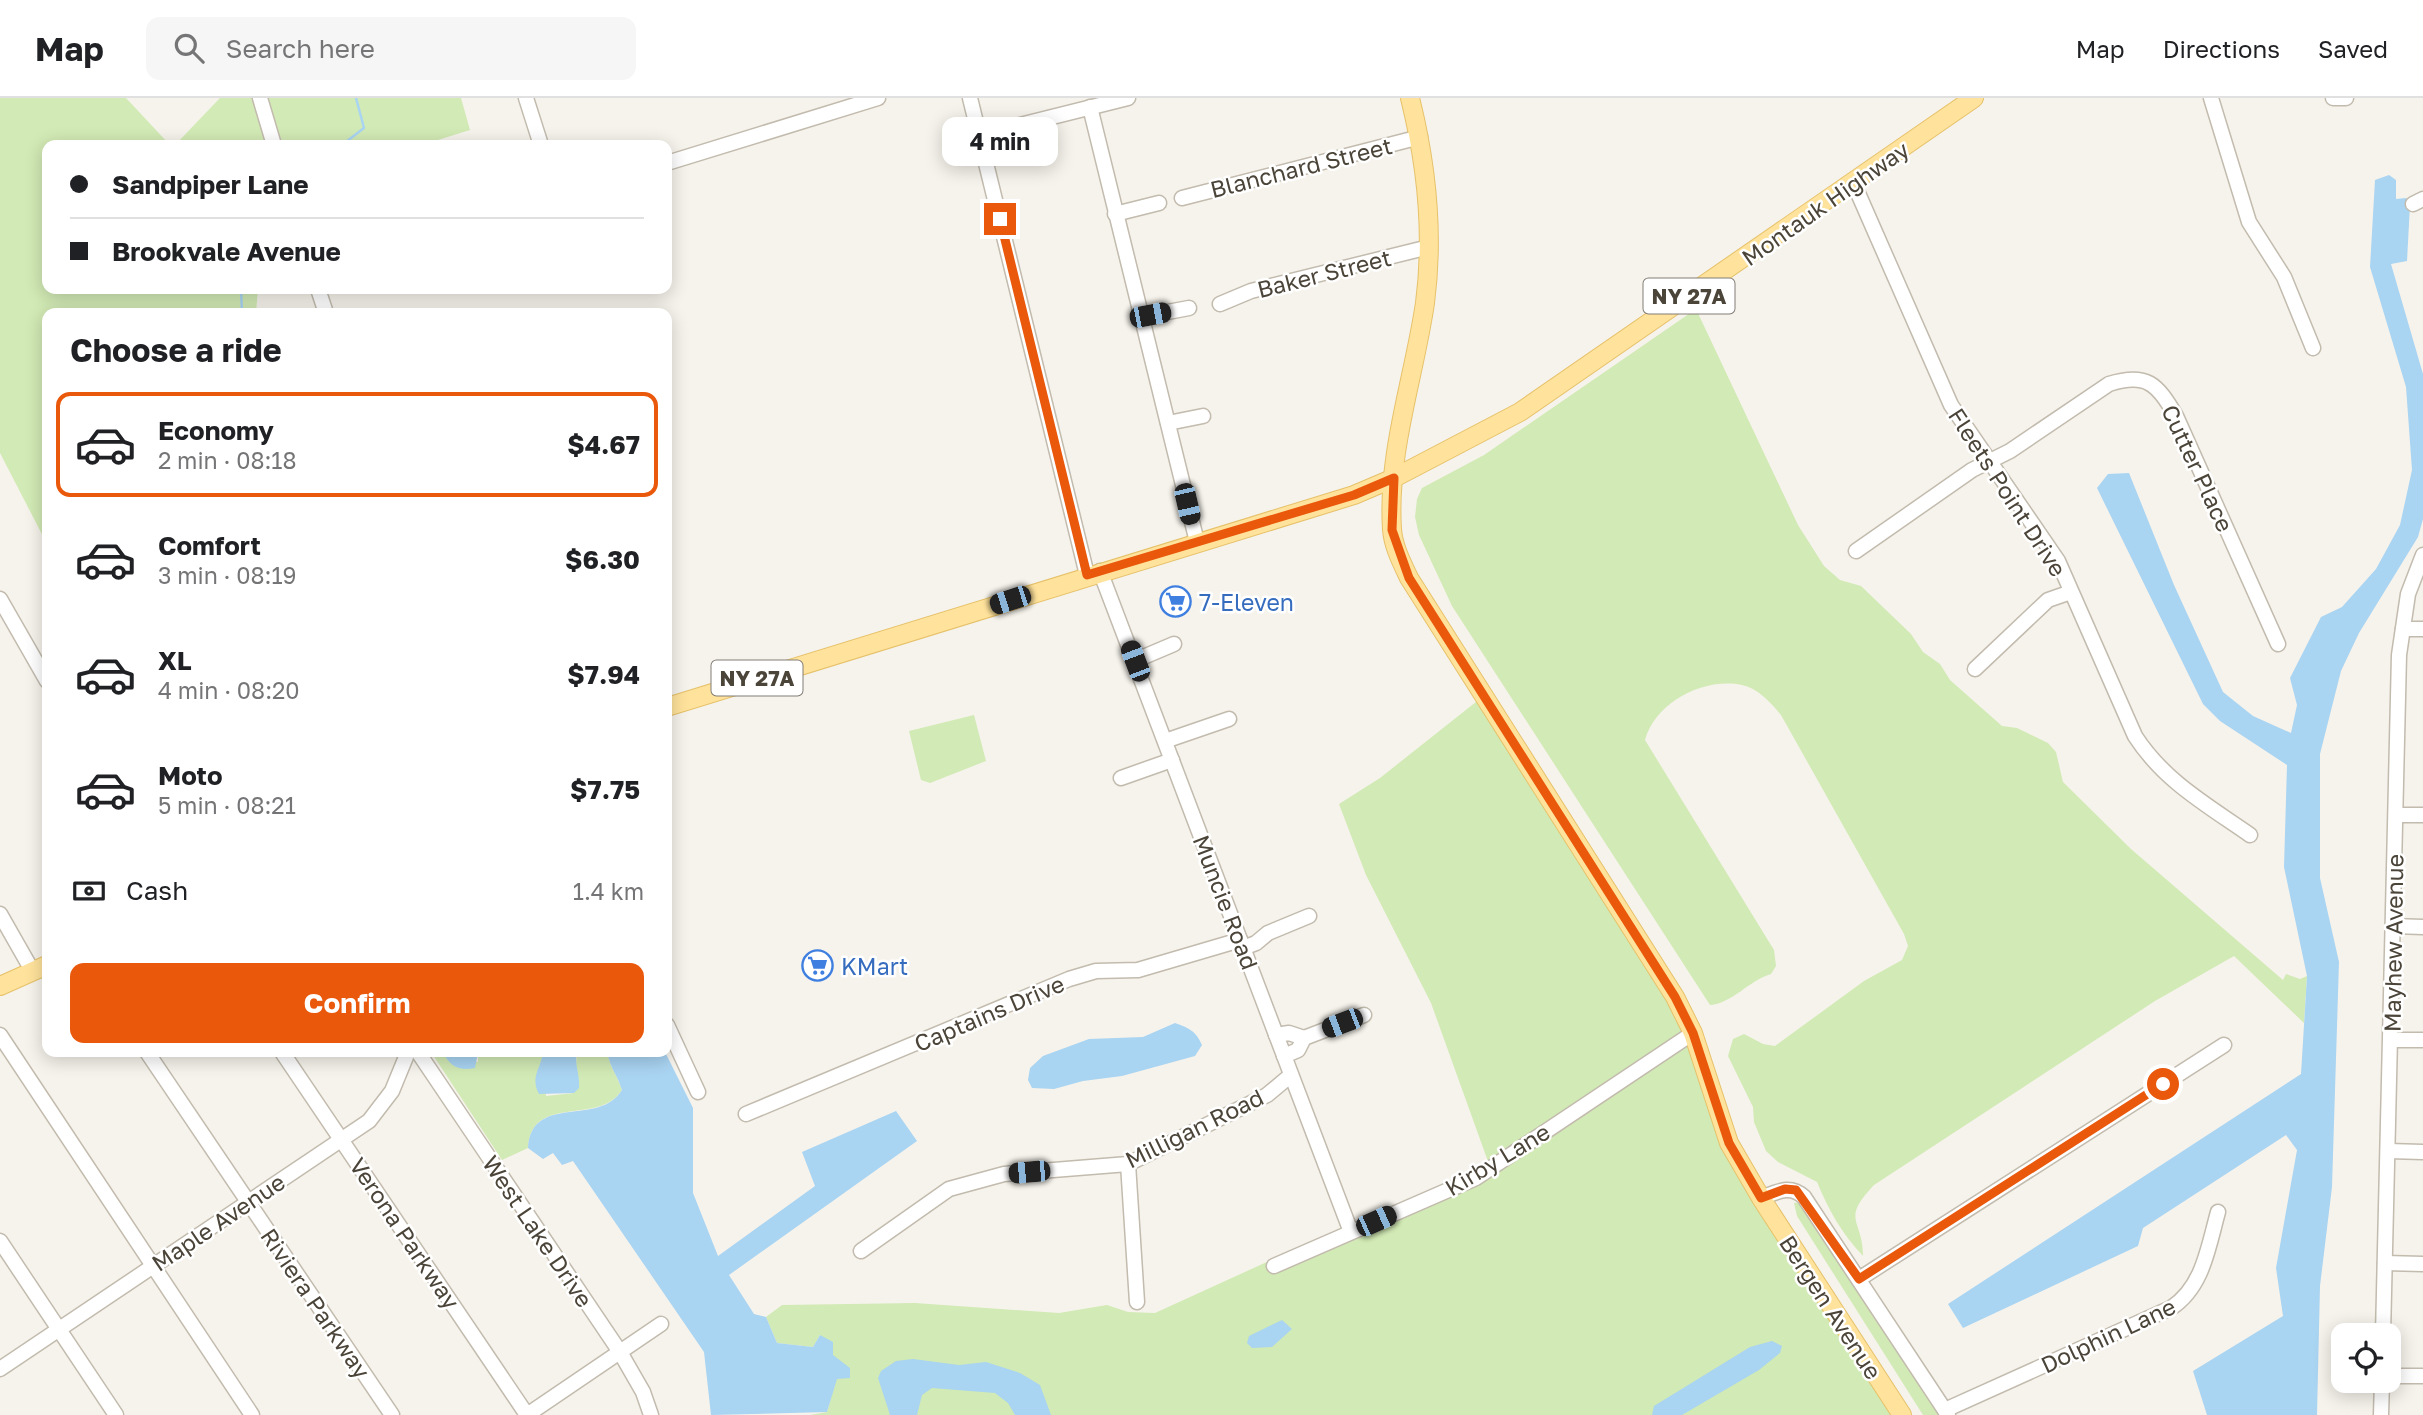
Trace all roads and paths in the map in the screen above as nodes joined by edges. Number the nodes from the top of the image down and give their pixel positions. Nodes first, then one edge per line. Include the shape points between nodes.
1 (260, 98) edge
2 (526, 98) edge
3 (878, 98) edge
4 (970, 98) edge
5 (1128, 98) edge
6 (1410, 98) edge
7 (1974, 98) edge
8 (2211, 98) edge
9 (2333, 98) edge
10 (2346, 98) edge
11 (1090, 107) junction
12 (980, 135) junction
13 (1420, 137) junction
14 (273, 140) edge
15 (539, 140) edge
16 (672, 161) edge
17 (1854, 184) junction
18 (1182, 198) dead end
19 (1159, 203) dead end
20 (1115, 214) junction
21 (1429, 247) junction
22 (1220, 304) dead end
23 (1189, 307) dead end
24 (1141, 317) junction
25 (2313, 348) dead end
26 (1203, 415) dead end
27 (1168, 423) junction
28 (1990, 461) junction
29 (1394, 478) junction
30 (1196, 542) junction
31 (1856, 551) dead end
32 (2423, 555) edge
33 (1094, 573) junction
34 (2071, 592) junction
35 (0, 599) edge
36 (2403, 629) junction
37 (2423, 629) edge
38 (1174, 643) dead end
39 (2278, 644) dead end
40 (1135, 661) junction
41 (1975, 669) dead end
42 (42, 672) edge
43 (672, 705) edge
44 (1229, 719) dead end
45 (1165, 741) junction
46 (1172, 760) junction
47 (1121, 778) dead end
48 (2396, 815) junction
49 (2423, 815) edge
50 (2250, 835) dead end
51 (0, 914) edge
52 (1309, 916) dead end
53 (2393, 926) junction
54 (2423, 927) edge
55 (1242, 944) junction
56 (40, 969) edge
57 (0, 986) edge
58 (1364, 1015) dead end
59 (1693, 1033) junction
60 (0, 1035) edge
61 (1276, 1035) junction
62 (672, 1036) edge
63 (1304, 1038) junction
64 (2391, 1040) junction
65 (2423, 1040) edge
66 (2224, 1045) dead end
67 (1284, 1056) junction
68 (150, 1057) edge
69 (285, 1057) edge
70 (406, 1057) edge
71 (421, 1057) edge
72 (1291, 1075) junction
73 (698, 1092) dead end
74 (746, 1114) dead end
75 (342, 1140) junction
76 (2388, 1151) junction
77 (2423, 1152) edge
78 (1128, 1164) junction
79 (1761, 1198) junction
80 (247, 1203) junction
81 (2218, 1212) dead end
82 (1351, 1232) junction
83 (0, 1241) edge
84 (861, 1251) dead end
85 (1281, 1263) dead end
86 (2385, 1263) junction
87 (2423, 1264) edge
88 (151, 1266) junction
89 (1859, 1279) junction
90 (1137, 1302) dead end
91 (2383, 1323) edge
92 (661, 1324) dead end
93 (58, 1330) junction
94 (620, 1352) junction
95 (0, 1369) edge
96 (2401, 1376) edge
97 (2423, 1376) edge
98 (2382, 1393) edge
99 (1946, 1413) edge
100 (116, 1415) edge
101 (252, 1415) edge
102 (392, 1415) edge
103 (527, 1415) edge
104 (651, 1415) edge
105 (1902, 1415) edge
106 (2381, 1415) edge

1 - 14 street
2 - 15 street
3 - 16 street
4 - 12 street, Muncie Road
5 - 11 street
6 - 13 main road, Bergen Avenue
7 - 17 main road, Montauk Highway / NY 27A
8 - 25 street via 2249,222 2284,277
9 - 10 street
11 - 12 street
11 - 20 street
12 - 33 street, Muncie Road
13 - 18 street, Blanchard Street
13 - 21 main road, Bergen Avenue via 1428,190
17 - 28 street, Fleets Point Drive via 1951,405
17 - 29 main road, Montauk Highway / NY 27A via 1520,412
19 - 20 street
20 - 24 street
21 - 22 street, Baker Street via 1251,291
21 - 29 main road, Bergen Avenue via 1425,301
23 - 24 street
24 - 27 street
26 - 27 street
27 - 30 street
28 - 31 street, Cutter Place
28 - 34 street, Fleets Point Drive via 2058,561
28 - 39 street, Cutter Place via 2109,384 2144,379 2161,391 2176,416
29 - 30 main road, Montauk Highway / NY 27A via 1354,495
29 - 59 main road, Bergen Avenue via 1392,530 1409,578 1675,997
30 - 33 main road, Montauk Highway / NY 27A
32 - 36 street, Mayhew Avenue via 2414,574
33 - 40 street, Muncie Road
33 - 43 main road, Montauk Highway / NY 27A
34 - 41 street via 2048,600
34 - 50 street, Fleets Point Drive via 2121,708 2150,759 2169,779
35 - 42 street
36 - 37 street
36 - 48 street, Mayhew Avenue
38 - 40 street
40 - 45 street, Muncie Road
44 - 45 street
45 - 46 street, Muncie Road
46 - 47 street
46 - 55 street, Muncie Road
48 - 49 street
48 - 53 street, Mayhew Avenue
51 - 56 street
52 - 55 street, Captains Drive via 1256,943
53 - 54 street
53 - 64 street, Mayhew Avenue
55 - 61 street, Muncie Road
55 - 74 street, Captains Drive via 1138,970 1096,971 1069,979
56 - 57 main road
58 - 63 street
59 - 79 main road, Bergen Avenue via 1729,1143
59 - 82 street, Kirby Lane via 1476,1178
60 - 88 street
61 - 63 street
61 - 67 street, Muncie Road
62 - 73 street
63 - 67 street via 1298,1050
64 - 65 street
64 - 76 street, Mayhew Avenue
66 - 89 street
67 - 72 street, Muncie Road
68 - 80 street, Riviera Parkway
69 - 75 street, Verona Parkway
70 - 75 street, Maple Avenue via 386,1102
71 - 94 street, West Lake Drive
72 - 78 street, Milligan Road via 1267,1095
72 - 82 street, Muncie Road
75 - 80 street, Maple Avenue
75 - 103 street, Verona Parkway
76 - 77 street
76 - 86 street, Mayhew Avenue
78 - 84 street, Milligan Road via 1004,1174 949,1189
78 - 90 street
79 - 89 street, Bergen Avenue via 1796,1190
79 - 105 main road, Bergen Avenue
80 - 88 street, Maple Avenue
80 - 102 street, Riviera Parkway
81 - 99 street, Dolphin Lane via 2199,1277 2188,1297
82 - 85 street, Kirby Lane
83 - 93 street
86 - 87 street
86 - 91 street, Mayhew Avenue
88 - 93 street, Maple Avenue
88 - 101 street
89 - 99 street, Bergen Avenue
92 - 94 street
93 - 95 street, Maple Avenue
93 - 100 street
94 - 103 street
94 - 104 street, West Lake Drive
96 - 97 street
98 - 106 street

